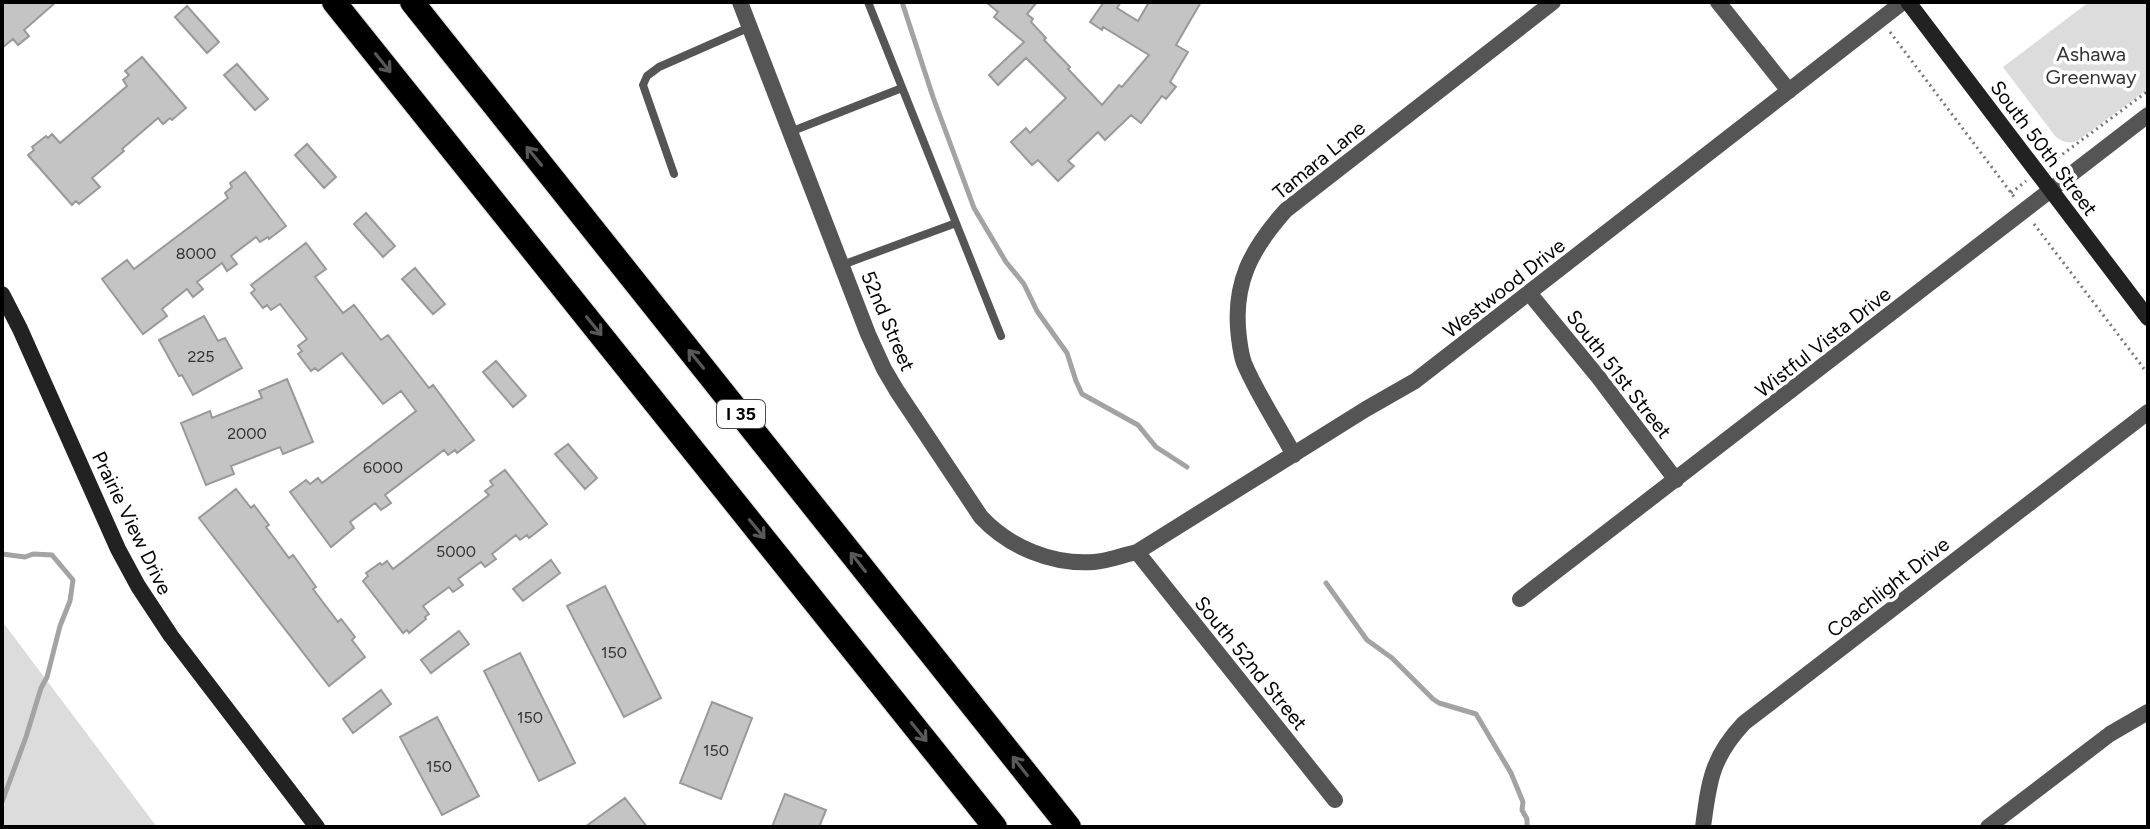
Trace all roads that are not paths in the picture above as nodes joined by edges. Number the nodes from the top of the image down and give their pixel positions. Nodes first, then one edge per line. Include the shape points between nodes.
1 (334, 2) edge
2 (412, 2) edge
3 (740, 2) edge
4 (868, 2) edge
5 (1553, 2) edge
6 (1718, 2) edge
7 (1905, 2) edge
8 (750, 27) junction
9 (902, 88) junction
10 (1789, 91) junction
11 (2148, 115) edge
12 (790, 132) junction
13 (674, 174) dead end
14 (2051, 191) junction
15 (956, 223) junction
16 (842, 265) junction
17 (2, 294) edge
18 (1530, 294) junction
19 (2148, 318) edge
20 (1001, 336) dead end
21 (2148, 412) edge
22 (1294, 455) junction
23 (1676, 480) junction
24 (1137, 552) junction
25 (1101, 560) joint
26 (1520, 599) dead end
27 (2148, 712) edge
28 (1335, 800) dead end
29 (317, 827) edge
30 (995, 827) edge
31 (1069, 827) edge
32 (1703, 827) edge
33 (1988, 827) edge

1 -> 30 highway
31 -> 2 highway, I 35
3 - 8 street, 52nd Street
4 - 9 lane
5 - 22 street, Tamara Lane via 1286,210 1250,259 1237,319 1242,360
6 - 10 street
7 - 10 street, Westwood Drive
7 - 14 street, South 50th Street
8 - 12 street, 52nd Street
8 - 13 lane via 647,76 643,85
9 - 12 lane
9 - 15 lane
10 - 18 street, Westwood Drive
11 - 14 street, Wistful Vista Drive
12 - 16 street, 52nd Street
14 - 19 street, South 50th Street
14 - 23 street, Wistful Vista Drive
15 - 16 lane
15 - 20 lane
16 - 25 street, 52nd Street via 884,369 981,517 1012,543 1033,552 1057,560
17 - 29 street, Prairie View Drive via 138,586
18 - 22 street, Westwood Drive via 1415,381
18 - 23 street, South 51st Street
21 - 32 street, Coachlight Drive via 1744,723 1712,773
22 - 24 street, Westwood Drive
23 - 26 street, Wistful Vista Drive
24 - 25 street, Westwood Drive
24 - 28 street, South 52nd Street
27 - 33 street via 2110,734

